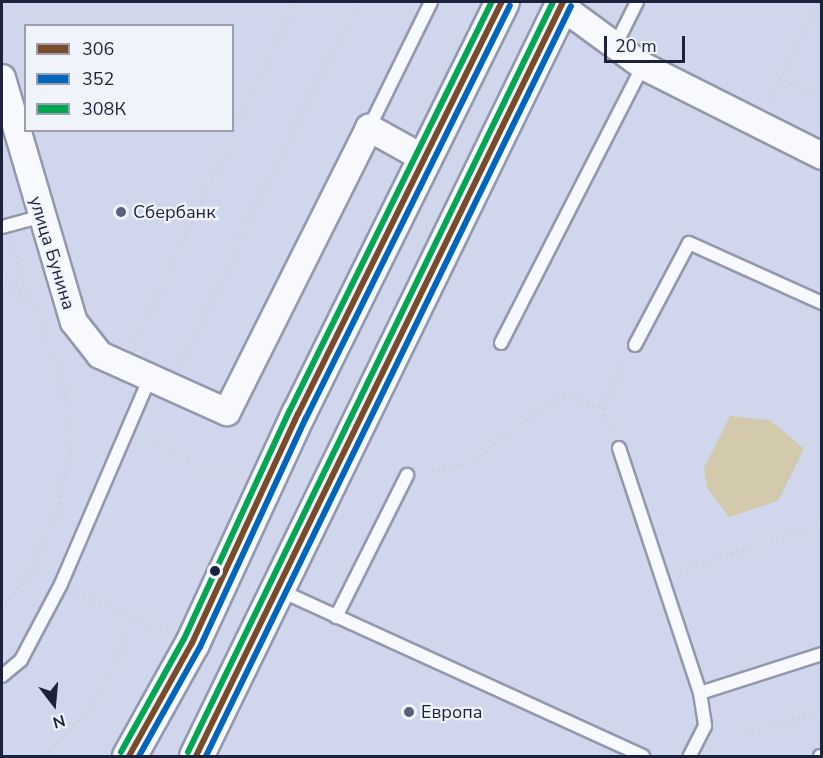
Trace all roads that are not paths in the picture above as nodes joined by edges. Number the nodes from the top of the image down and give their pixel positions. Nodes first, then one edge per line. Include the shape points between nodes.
1 (431, 2) edge
2 (502, 2) edge
3 (637, 2) edge
4 (562, 4) edge
5 (615, 46) junction
6 (643, 66) junction
7 (2, 78) edge
8 (369, 128) junction
9 (822, 156) edge
10 (425, 159) junction
11 (40, 217) junction
12 (5, 226) edge
13 (822, 303) edge
14 (501, 343) dead end
15 (635, 345) road end
16 (149, 380) junction
17 (619, 448) road end
18 (407, 475) road end
19 (278, 589) junction
20 (336, 617) junction
21 (822, 654) edge
22 (2, 676) edge
23 (700, 693) junction
24 (129, 756) edge
25 (196, 756) edge
26 (643, 756) edge
27 (690, 756) edge

1 - 8 lane
2 - 10 main road
3 - 5 lane
4 - 5 street
4 - 19 main road
5 - 6 street
6 - 9 street
6 - 14 lane
7 - 11 street, улица Бунина
8 - 10 street
8 - 16 street, улица Бунина via 227,412
10 - 24 main road via 192,643
11 - 12 lane
11 - 16 street, улица Бунина via 74,322 100,355
13 - 15 lane via 689,243
16 - 22 lane via 61,584 21,660
17 - 23 lane
18 - 20 lane
19 - 20 lane
19 - 25 main road
20 - 26 lane
21 - 23 lane
23 - 27 lane via 705,726

